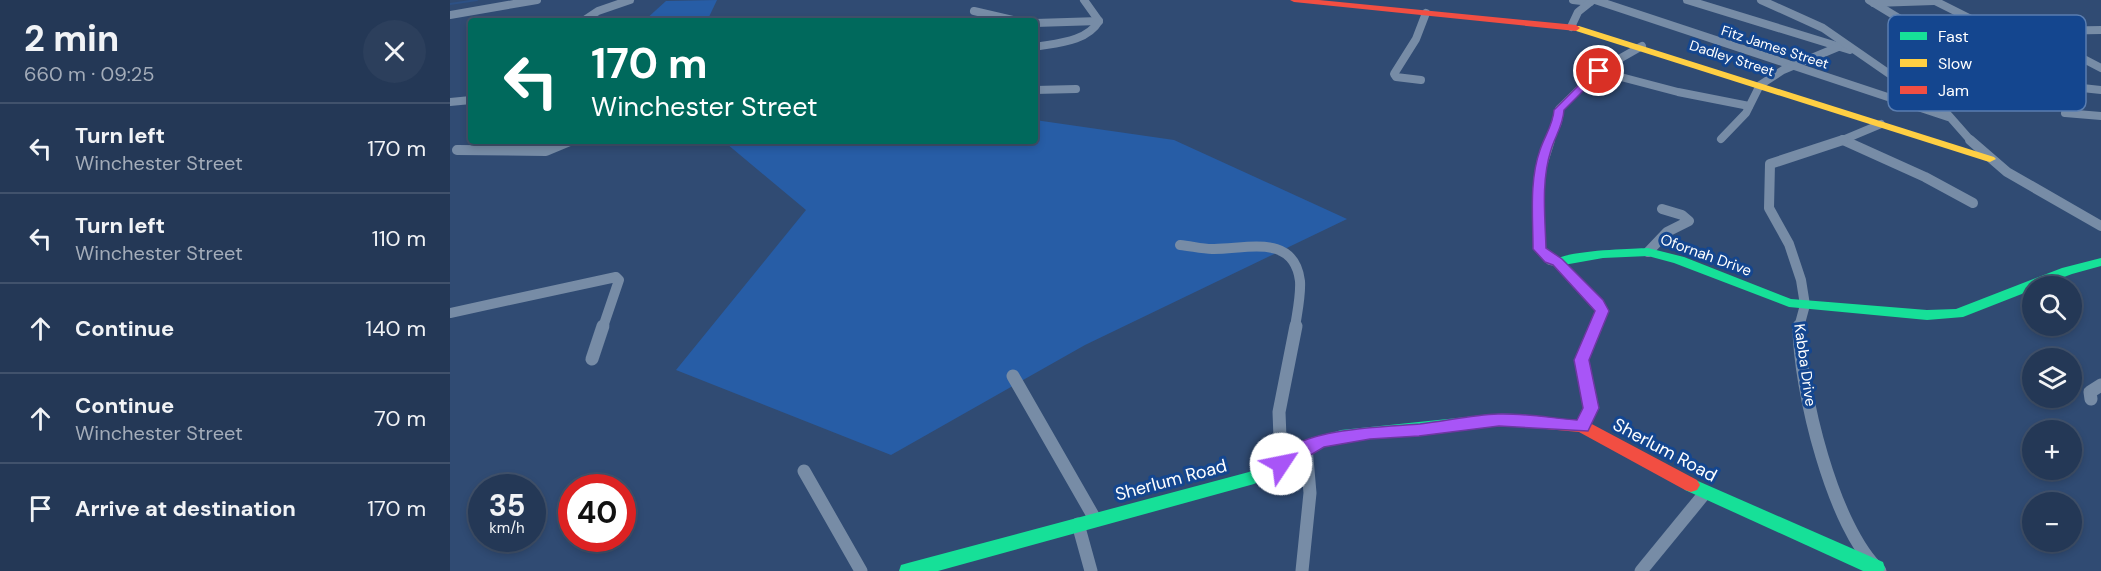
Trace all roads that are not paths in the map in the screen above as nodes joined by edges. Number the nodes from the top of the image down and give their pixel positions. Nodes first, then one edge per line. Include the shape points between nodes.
1 (537, 0) edge
2 (630, 0) edge
3 (1084, 0) edge
4 (1294, 0) edge
5 (1573, 0) edge
6 (1687, 0) edge
7 (1761, 0) edge
8 (1933, 0) edge
9 (1593, 1) edge
10 (1871, 1) edge
11 (974, 11) dead end
12 (1426, 13) junction
13 (450, 15) edge
14 (1894, 15) edge
15 (1963, 15) edge
16 (588, 18) edge
17 (1004, 18) edge
18 (1099, 21) junction
19 (1038, 23) edge
20 (1571, 27) junction
21 (2086, 30) edge
22 (2101, 30) edge
23 (1038, 46) edge
24 (1642, 46) junction
25 (1838, 47) junction
26 (1857, 52) junction
27 (2086, 60) edge
28 (1794, 65) junction
29 (2101, 68) edge
30 (1599, 71) junction
31 (1888, 71) edge
32 (1421, 80) dead end
33 (1760, 85) junction
34 (2086, 88) edge
35 (1076, 89) dead end
36 (1038, 90) edge
37 (2101, 90) edge
38 (1888, 97) edge
39 (468, 100) edge
40 (450, 102) edge
41 (1749, 106) junction
42 (1930, 111) edge
43 (1943, 111) edge
44 (2065, 113) dead end
45 (2101, 116) edge
46 (1948, 117) junction
47 (1881, 124) junction
48 (1720, 139) dead end
49 (1843, 140) junction
50 (563, 144) edge
51 (452, 150) edge
52 (1990, 159) junction
53 (1972, 203) dead end
54 (1662, 209) dead end
55 (2101, 226) edge
56 (1180, 245) dead end
57 (1648, 252) junction
58 (1558, 262) junction
59 (2101, 262) edge
60 (1805, 305) junction
61 (450, 313) edge
62 (592, 359) dead end
63 (1013, 376) dead end
64 (2101, 385) edge
65 (2091, 399) dead end
66 (1582, 426) junction
67 (1306, 447) junction
68 (1281, 464) junction
69 (804, 471) dead end
70 (1705, 493) junction
71 (1095, 519) junction
72 (1078, 524) junction
73 (1878, 569) edge
74 (861, 571) edge
75 (908, 571) edge
76 (1091, 571) edge
77 (1302, 571) edge
78 (1641, 571) edge

1 - 13 street
2 - 16 street
3 - 18 street
4 - 12 street, Dadley Street
5 - 9 street, Fitz James Street
6 - 25 street
7 - 26 street via 1815,23
8 - 10 street
8 - 15 street
9 - 20 street via 1578,12
9 - 28 street, Fitz James Street
10 - 14 street
11 - 17 street
12 - 20 street, Dadley Street
12 - 32 street via 1416,39 1394,74
18 - 19 street
18 - 23 street via 1082,37
20 - 24 street, Dadley Street
21 - 22 street
24 - 30 street
24 - 33 street, Dadley Street
25 - 26 street
25 - 28 street
26 - 31 street
27 - 29 street
28 - 33 street
28 - 38 street, Fitz James Street
30 - 41 street
30 - 58 street via 1561,106 1540,172 1538,244 1544,255
33 - 41 street
33 - 47 street, Dadley Street
34 - 37 street
35 - 36 street
39 - 40 street
41 - 48 street via 1740,121
42 - 46 street, Fitz James Street
43 - 46 street
44 - 45 street
46 - 52 street
47 - 49 street, Kabba Drive
47 - 52 street, Dadley Street
49 - 53 street
49 - 60 street, Kabba Drive via 1784,157 1768,170 1769,208 1789,244
50 - 51 street via 546,151
52 - 55 street via 2025,184
54 - 57 street via 1689,221 1668,232
56 - 68 street via 1213,249 1272,247 1288,256 1297,268 1300,283 1294,341 1279,412
57 - 58 street, Ofornah Drive
57 - 60 street, Ofornah Drive
58 - 66 street via 1602,311 1582,360 1591,408
59 - 60 street, Ofornah Drive via 2067,271 1958,314
60 - 73 street, Kabba Drive via 1798,314 1798,331 1808,395 1828,474 1852,533
61 - 62 street via 616,277 619,280
63 - 71 street
64 - 65 street via 2090,392
66 - 67 street, Sherlum Road via 1499,420 1351,435
66 - 70 street, Sherlum Road
67 - 68 street, Sherlum Road
67 - 77 street via 1311,492
68 - 71 street, Sherlum Road via 1254,477
69 - 74 street
70 - 73 street, Sherlum Road
70 - 78 street
71 - 72 street, Sherlum Road
72 - 75 street, Sherlum Road
72 - 76 street

